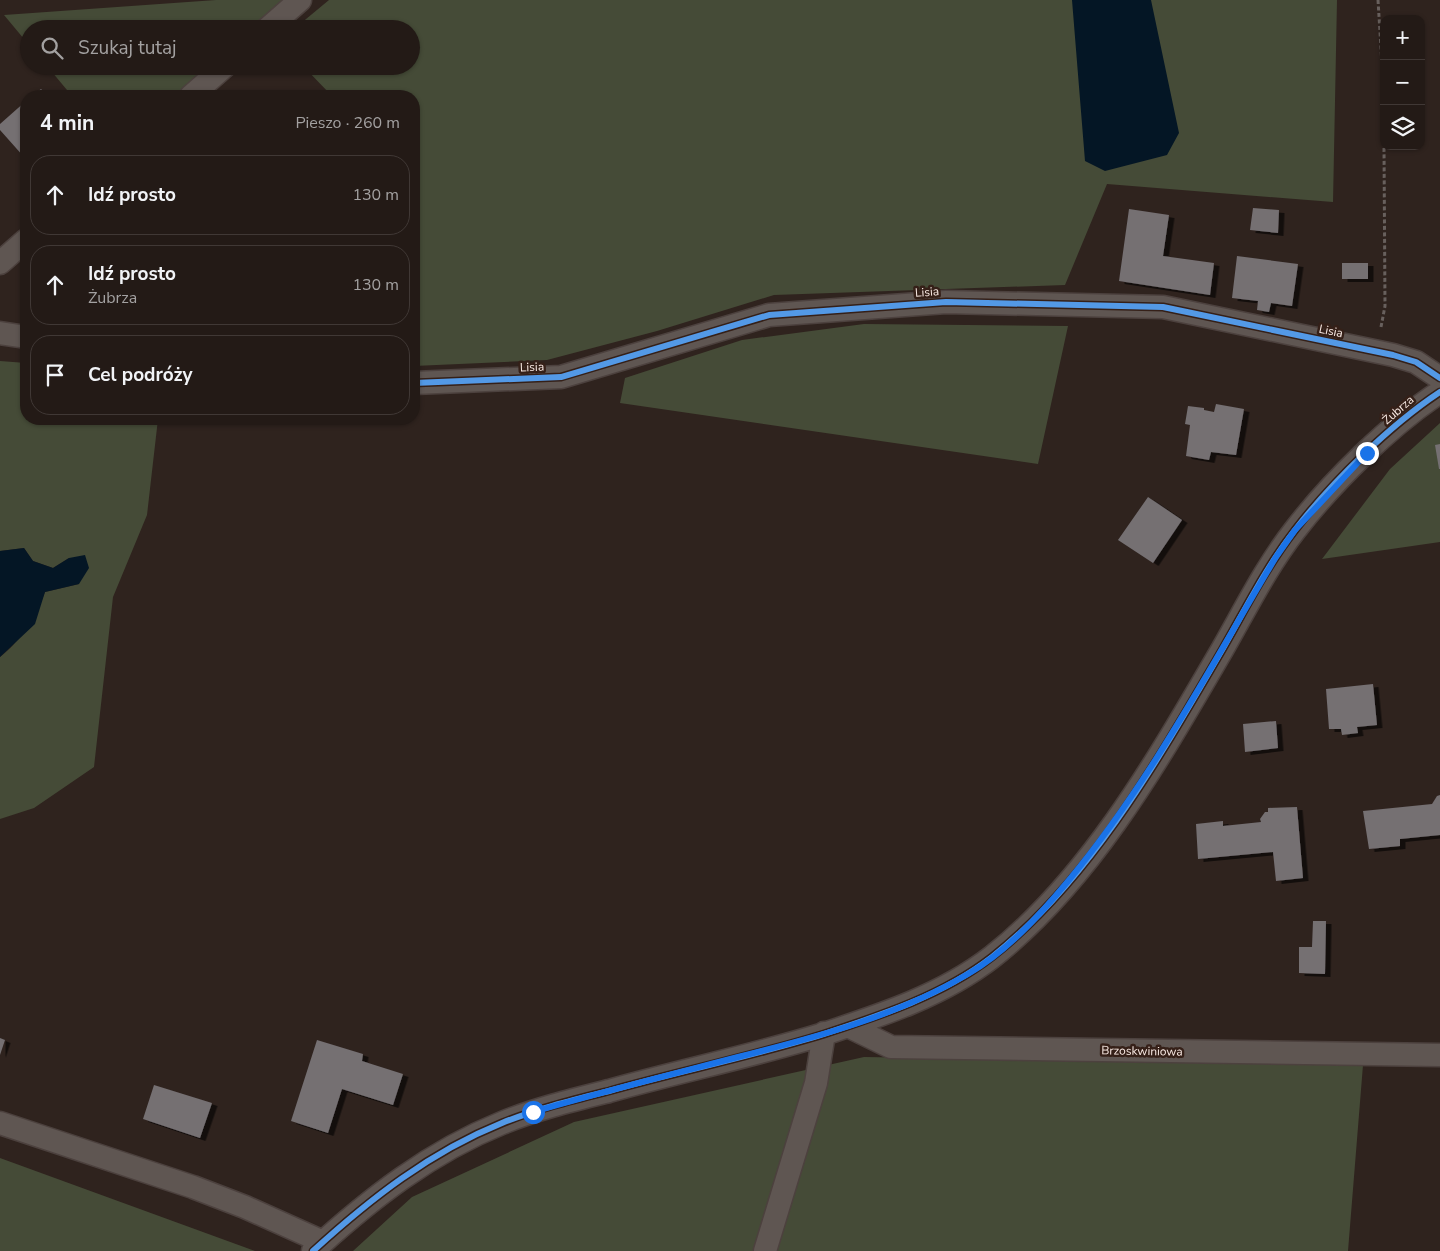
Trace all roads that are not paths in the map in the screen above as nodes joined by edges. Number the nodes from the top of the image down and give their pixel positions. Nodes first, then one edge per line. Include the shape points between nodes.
1 (300, 0) edge
2 (277, 20) edge
3 (214, 75) edge
4 (197, 90) edge
5 (20, 245) edge
6 (0, 263) edge
7 (0, 333) edge
8 (20, 336) edge
9 (1440, 378) edge
10 (420, 383) edge
11 (1440, 392) edge
12 (848, 1026) junction
13 (824, 1033) junction
14 (1440, 1055) edge
15 (0, 1122) edge
16 (318, 1246) edge
17 (765, 1251) edge

1 - 2 street
3 - 4 street
5 - 6 street
7 - 8 street
9 - 10 street, Lisia via 1416,362 1393,355 1163,307 946,302 769,315 561,377
11 - 12 street, Żubrza via 1367,453 1295,530 1142,782 1103,838 1043,910 971,972 916,1001
12 - 13 street, Żubrza
12 - 14 street, Brzoskwiniowa via 891,1047
13 - 16 street, Żubrza via 505,1121 421,1164
13 - 17 street via 816,1083
15 - 16 street via 245,1207

